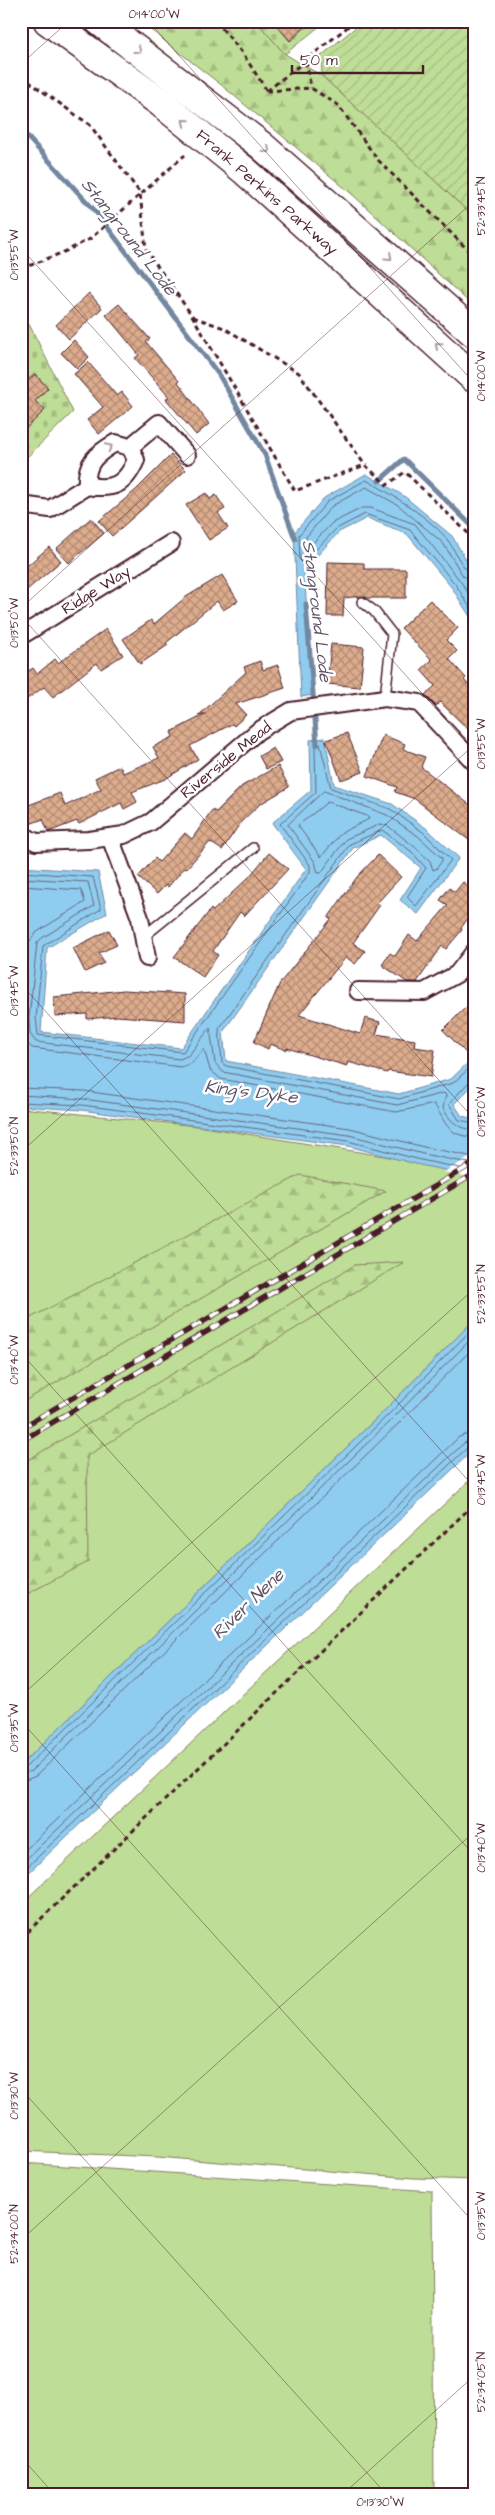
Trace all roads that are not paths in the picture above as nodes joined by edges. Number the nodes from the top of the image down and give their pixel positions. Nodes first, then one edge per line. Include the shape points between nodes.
1 (48, 21) edge
2 (99, 21) edge
3 (474, 332) edge
4 (474, 378) edge
5 (130, 447) junction
6 (187, 455) dead end
7 (87, 486) junction
8 (21, 505) edge
9 (171, 543) dead end
10 (362, 602) dead end
11 (21, 636) edge
12 (385, 698) junction
13 (474, 762) edge
14 (21, 834) edge
15 (110, 837) junction
16 (253, 848) dead end
17 (143, 937) junction
18 (474, 952) edge
19 (147, 958) dead end
20 (358, 991) dead end

4 -> 1 highway, Frank Perkins Parkway via 245,171 162,103
2 -> 3 highway, Frank Perkins Parkway via 262,146
5 - 6 street via 159,423
7 -> 5 street via 86,474 97,454 115,443
5 - 7 street via 136,460 128,477 107,489
7 - 8 street via 50,509
9 - 11 street, Ridge Way
10 - 12 lane via 374,611 392,634
12 - 13 street, Riverside Mead via 419,703
12 - 15 street, Riverside Mead via 291,711 258,731 151,822 124,835
14 - 15 street, Riverside Mead via 36,842
15 - 17 street via 140,918
16 - 17 lane
17 - 19 street
18 - 20 street via 457,974 424,992

